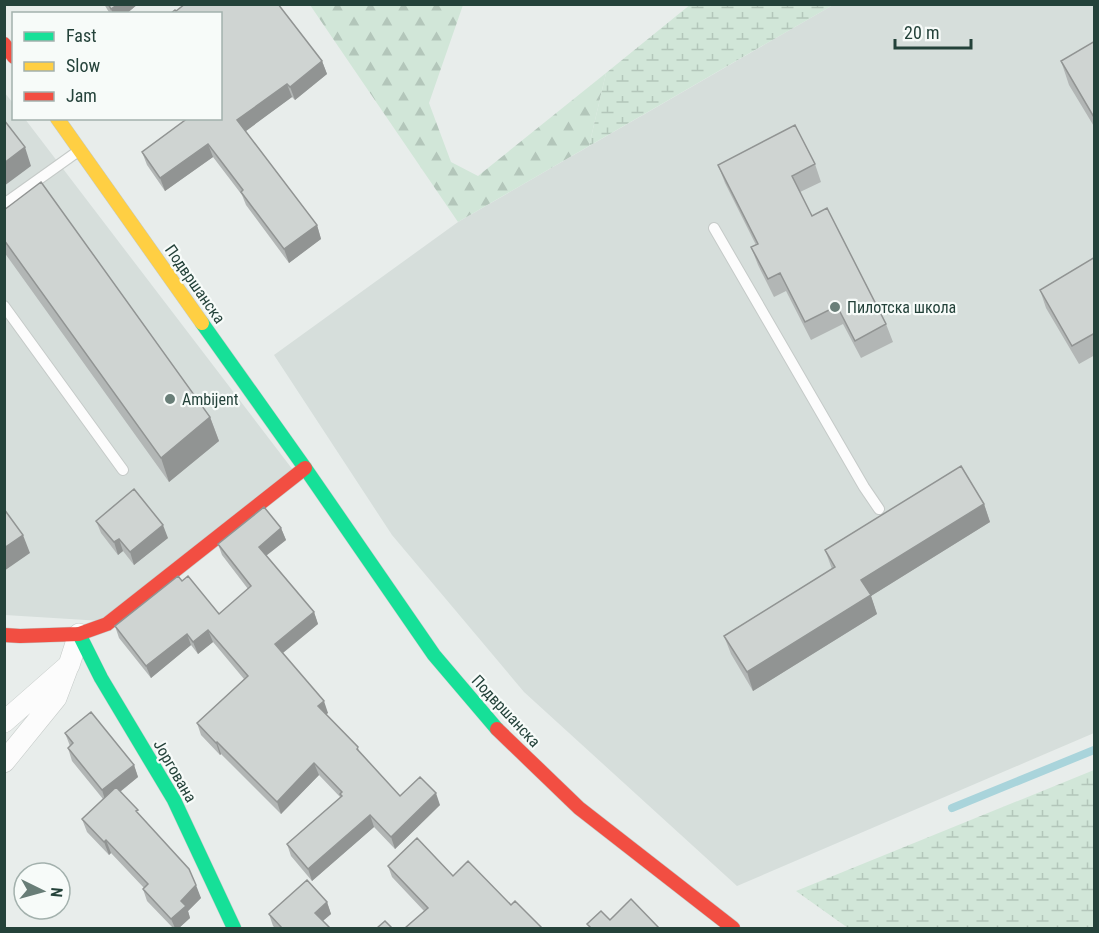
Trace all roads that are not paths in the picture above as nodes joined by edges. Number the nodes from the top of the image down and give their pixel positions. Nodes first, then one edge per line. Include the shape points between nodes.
1 (58, 120) edge
2 (80, 150) junction
3 (4, 204) edge
4 (714, 228) dead end
5 (4, 306) edge
6 (305, 468) junction
7 (123, 470) dead end
8 (879, 509) dead end
9 (79, 634) junction
10 (4, 635) edge
11 (69, 665) junction
12 (4, 722) edge
13 (4, 762) edge
14 (234, 928) edge
15 (733, 928) edge

1 - 2 street, Подвршанска
2 - 3 lane
2 - 6 street, Подвршанска
4 - 8 lane
5 - 7 lane
6 - 9 street via 107,624
6 - 15 street, Подвршанска via 434,655 495,727 579,808
9 - 10 street
9 - 11 street
9 - 14 street, Јоргована via 174,800
11 - 12 street
11 - 13 street via 56,698

